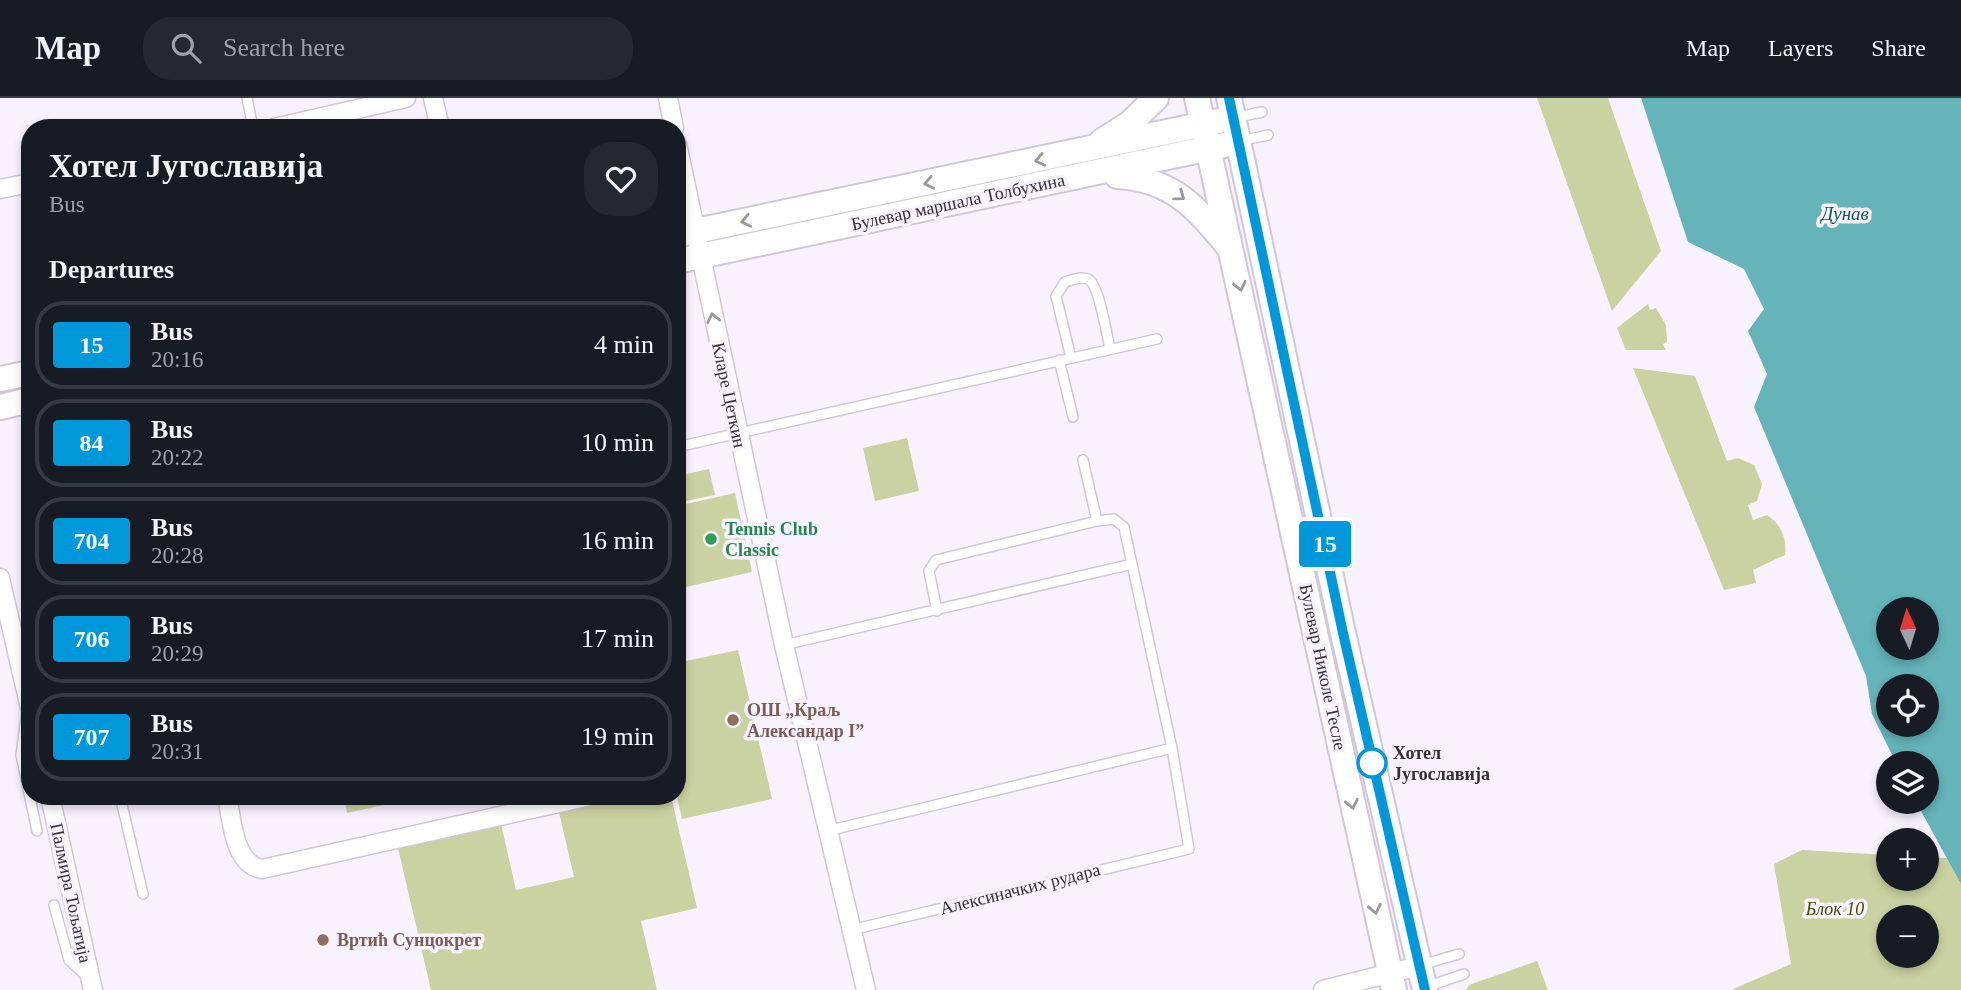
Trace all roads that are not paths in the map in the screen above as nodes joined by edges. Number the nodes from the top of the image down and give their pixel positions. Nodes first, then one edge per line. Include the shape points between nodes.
1 (247, 98) edge
2 (406, 98) edge
3 (433, 98) edge
4 (668, 98) edge
5 (1156, 98) edge
6 (1197, 98) edge
7 (1262, 111) dead end
8 (251, 119) edge
9 (314, 119) edge
10 (438, 119) edge
11 (672, 119) edge
12 (1233, 119) edge
13 (1268, 135) dead end
14 (1205, 136) junction
15 (1089, 150) junction
16 (1092, 174) junction
17 (21, 185) edge
18 (0, 189) edge
19 (687, 246) edge
20 (1233, 251) junction
21 (1157, 338) dead end
22 (1110, 349) junction
23 (1071, 358) junction
24 (1059, 360) junction
25 (21, 375) edge
26 (0, 379) edge
27 (21, 402) edge
28 (0, 407) edge
29 (1073, 417) dead end
30 (737, 433) junction
31 (686, 445) edge
32 (1083, 460) dead end
33 (1097, 521) junction
34 (1132, 564) junction
35 (0, 578) edge
36 (937, 611) junction
37 (784, 645) junction
38 (21, 670) edge
39 (1172, 748) junction
40 (32, 805) edge
41 (52, 805) edge
42 (122, 805) edge
43 (229, 805) edge
44 (551, 805) edge
45 (37, 831) dead end
46 (827, 831) junction
47 (143, 894) dead end
48 (54, 905) dead end
49 (851, 930) junction
50 (1459, 954) dead end
51 (1464, 974) dead end
52 (1392, 981) edge
53 (1421, 983) edge
54 (92, 985) edge
55 (866, 990) edge
56 (1323, 990) edge

1 - 8 lane
2 - 9 street
3 - 10 street
4 - 11 street
5 - 15 main road via 1129,124
6 - 14 main road, Булевар Николе Тесле
7 - 12 lane
12 - 13 lane
12 - 14 main road, Булевар маршала Толбухина
12 - 53 main road, Булевар Николе Тесле
14 - 15 main road, Булевар маршала Толбухина
14 - 16 main road, Булевар маршала Толбухина
14 - 20 main road, Булевар Николе Тесле
15 -> 19 main road, Булевар маршала Толбухина
16 - 19 main road, Булевар маршала Толбухина
16 -> 20 main road via 1143,177 1171,190 1198,210
17 - 18 street
30 -> 19 street, Кларе Цеткин
20 -> 52 main road, Булевар Николе Тесле
21 - 22 lane
22 - 23 lane
22 - 23 lane via 1096,287 1081,278 1065,282 1056,296
23 - 24 lane
24 - 29 lane
24 - 30 lane
25 - 26 main road
27 - 28 main road
30 - 31 lane
30 - 37 street, Кларе Цеткин
32 - 33 lane
33 - 34 lane via 1119,521 1124,527
33 - 36 lane via 936,560 929,571
34 - 36 lane
34 - 39 lane
35 - 38 street
36 - 37 lane
37 - 46 street, Кларе Цеткин
39 - 46 lane
39 - 49 lane, Алексиначких рудара via 1189,849
40 - 45 lane
41 - 54 street, Палмира Тољатија
42 - 47 lane
43 - 44 street via 242,855 256,868
46 - 49 street, Кларе Цеткин
48 - 54 lane via 69,960
49 - 55 street, Кларе Цеткин
50 - 53 lane
51 - 53 lane
52 - 53 street
52 - 56 street

